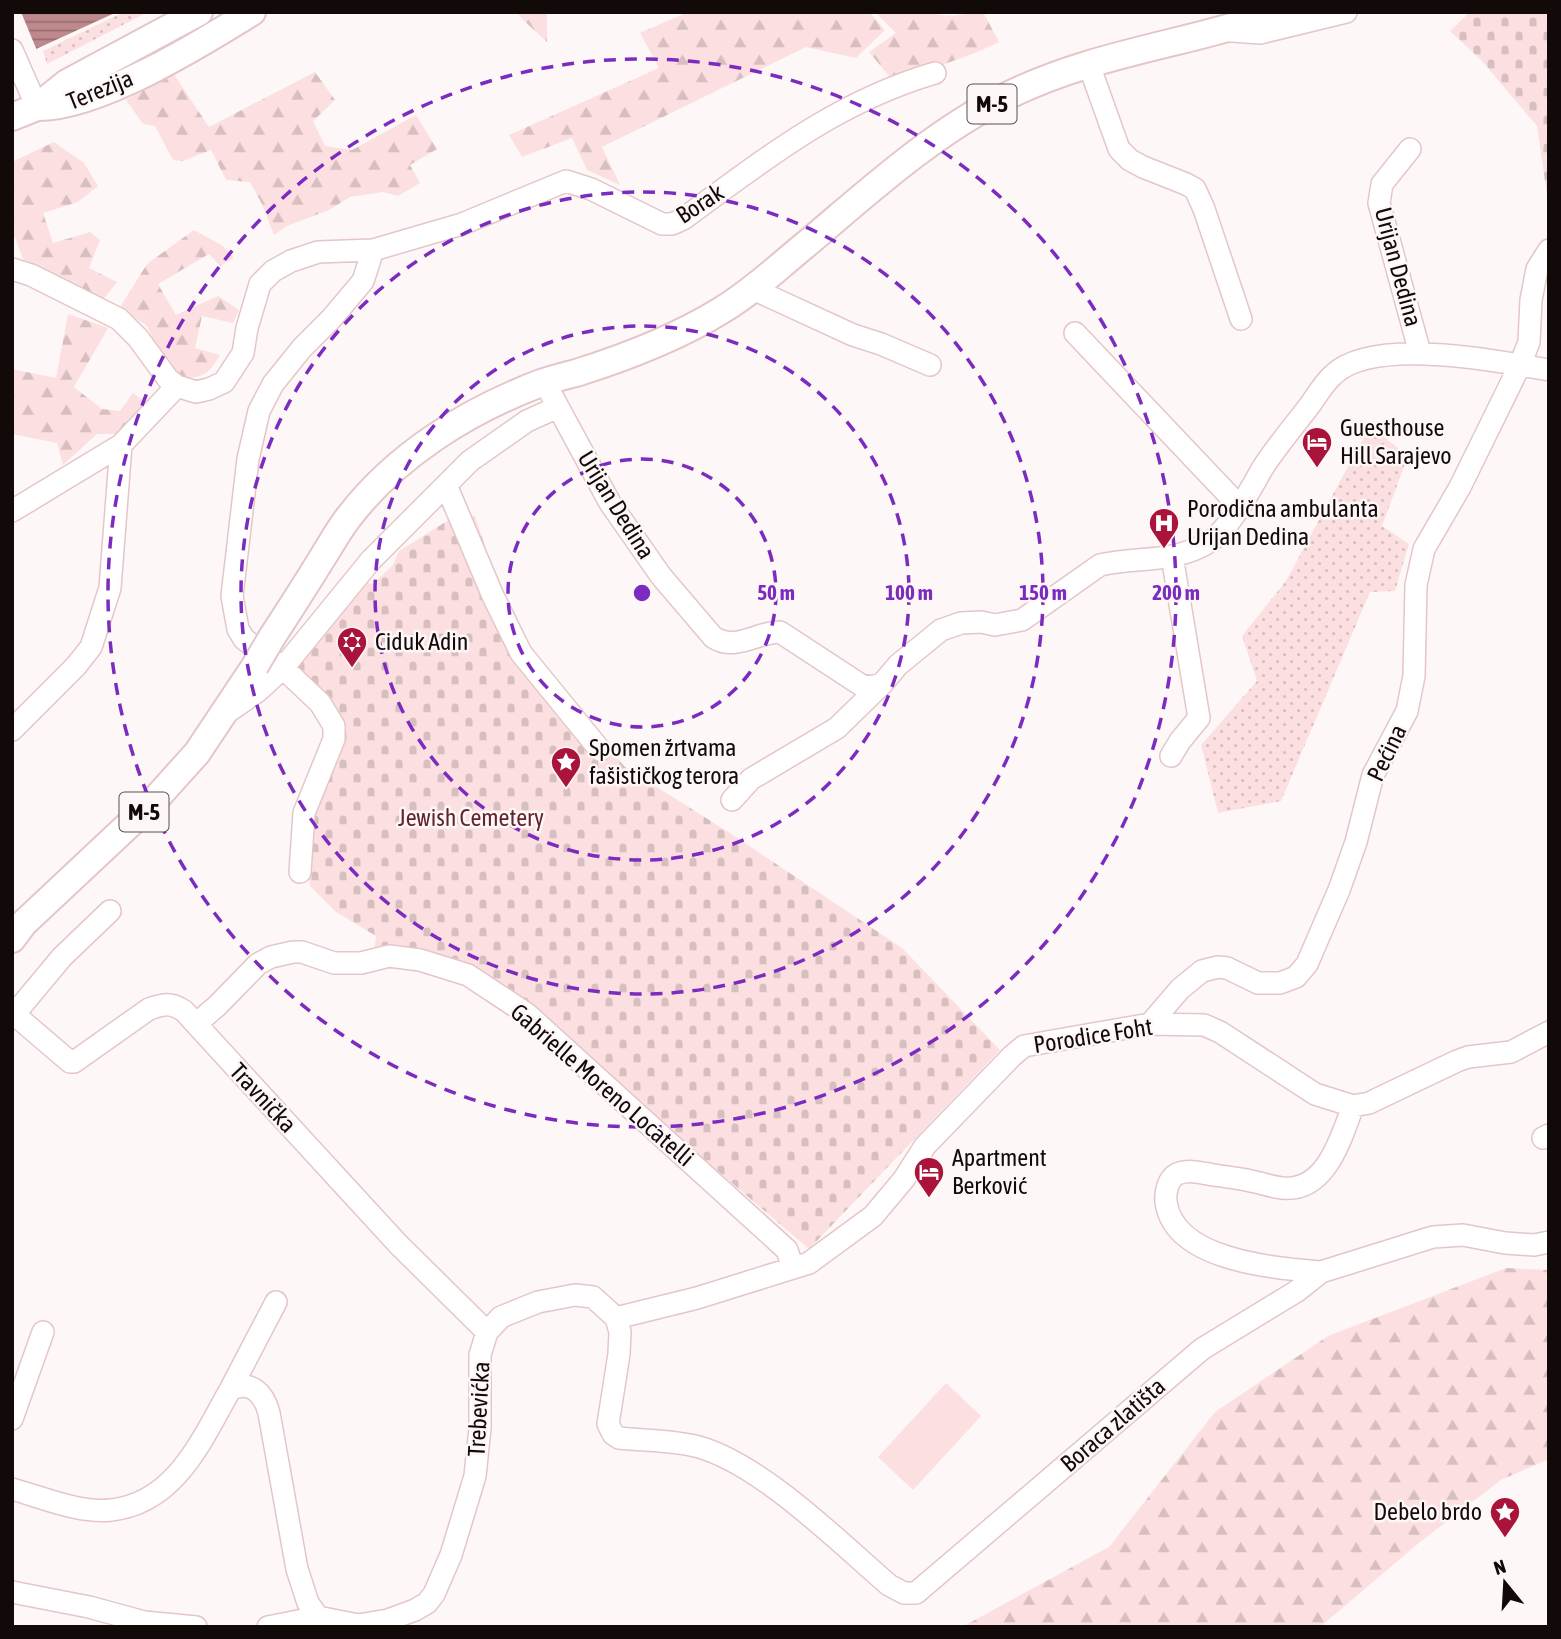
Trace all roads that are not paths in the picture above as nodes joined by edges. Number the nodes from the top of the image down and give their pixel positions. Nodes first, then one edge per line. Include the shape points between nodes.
1 (199, 12) edge
2 (252, 12) edge
3 (1280, 12) edge
4 (1346, 12) edge
5 (1219, 31) junction
6 (12, 50) edge
7 (1089, 65) junction
8 (935, 73) dead end
9 (37, 107) junction
10 (12, 117) edge
11 (1410, 149) dead end
12 (373, 250) junction
13 (1549, 250) edge
14 (12, 269) edge
15 (753, 289) junction
16 (1241, 319) dead end
17 (1075, 333) dead end
18 (1420, 353) junction
19 (930, 365) dead end
20 (1520, 365) junction
21 (1549, 370) edge
22 (544, 382) junction
23 (177, 386) junction
24 (558, 407) junction
25 (121, 445) junction
26 (446, 485) junction
27 (1240, 507) junction
28 (12, 511) edge
29 (1172, 556) junction
30 (282, 668) junction
31 (882, 684) junction
32 (224, 714) junction
33 (12, 730) edge
34 (600, 750) dead end
35 (1171, 756) dead end
36 (732, 800) dead end
37 (300, 872) dead end
38 (110, 911) dead end
39 (12, 939) edge
40 (14, 1016) edge
41 (197, 1023) junction
42 (1150, 1024) junction
43 (1549, 1032) edge
44 (1353, 1106) junction
45 (1549, 1242) edge
46 (793, 1268) junction
47 (1321, 1272) junction
48 (276, 1302) dead end
49 (616, 1318) junction
50 (43, 1332) dead end
51 (487, 1332) junction
52 (230, 1390) junction
53 (12, 1419) edge
54 (12, 1489) edge
55 (12, 1592) edge
56 (324, 1622) edge
57 (196, 1627) edge
58 (268, 1627) edge

1 - 9 main road, Terezija via 67,83
2 - 9 main road, Terezija via 124,82 57,107
3 - 5 main road, M-5
4 - 5 street via 1259,33
5 - 7 main road, M-5
6 - 9 street
7 - 15 main road, M-5 via 1005,97 963,121
7 - 16 street via 1119,149 1137,164 1195,190
8 - 12 street, Borak via 830,116 672,224 662,224 566,181 486,215
9 - 10 main road
11 - 18 street, Urijan Dedina via 1379,191
12 - 23 street via 318,252 272,271 260,284 243,353 224,382 196,392
12 - 30 street via 363,281 273,384 260,411 248,459 234,611 244,639
13 - 20 street, Pećina via 1537,270 1529,342
14 - 23 street via 119,319
15 - 19 street
15 - 22 main road, M-5 via 657,344
17 - 27 street
18 - 20 street, Urijan Dedina
18 - 27 street, Urijan Dedina via 1373,357 1333,374 1270,457
20 - 21 street, Urijan Dedina
20 - 42 street, Pećina via 1424,549 1416,585 1414,676 1407,711 1373,775 1356,842 1307,964 1296,977 1280,983 1258,984 1227,968 1202,971
22 - 24 street, Urijan Dedina
22 - 32 main road, M-5, bridge via 480,409 388,475 347,519
23 - 25 street
24 - 26 street via 501,437
24 - 31 street, Urijan Dedina via 610,503 661,576 713,637 722,643 739,643 780,632 861,685
25 - 28 street
25 - 33 street via 110,587 90,648
26 - 30 street via 371,560
26 - 34 street via 521,653
27 - 29 street, Urijan Dedina via 1212,541
29 - 31 street, Urijan Dedina via 1100,565 1022,620 995,625 961,623 941,630
29 - 35 street via 1199,718
30 - 32 street
30 - 37 street via 320,703 334,726 334,739 302,823
31 - 36 street via 837,728 751,779
32 - 39 main road, M-5 via 197,753 152,803
38 - 40 street, Travnička via 62,957
40 - 41 street, Travnička via 74,1062 138,1014 156,1006 174,1004
41 - 46 street, Gabrielle Moreno Locatelli via 258,964 293,953 334,962 361,963 389,956 421,960 468,975 527,1014 787,1251
41 - 51 street, Travnička via 398,1244
42 - 44 street, Porodice Foht via 1204,1025 1315,1094
42 - 46 street, Porodice Foht via 1024,1046 925,1146 873,1216 809,1263
43 - 44 street via 1511,1052 1457,1061 1369,1103
44 - 47 street, Boraca zlatišta via 1332,1158 1305,1185 1284,1189 1190,1171 1175,1175 1168,1184 1170,1216 1199,1246 1255,1265
45 - 47 street, Boraca zlatišta via 1505,1244 1463,1235 1433,1237
46 - 49 street, Porodice Foht
47 - 49 street, Boraca zlatišta via 1202,1349 916,1593 889,1585 772,1487 730,1461 700,1447 613,1434 608,1424 620,1354
48 - 52 street
49 - 51 street, Trebevićka via 593,1297 575,1295 518,1309 501,1317
50 - 53 street
51 - 56 street, Trebevićka via 480,1356 481,1428 475,1476 452,1555 434,1594 415,1610 388,1620 358,1625
52 - 54 street via 191,1460 170,1483 142,1501 111,1510 74,1507
52 - 56 street via 253,1388 266,1402 297,1569 308,1603
55 - 57 street via 144,1622
56 - 58 street, Trebevićka

